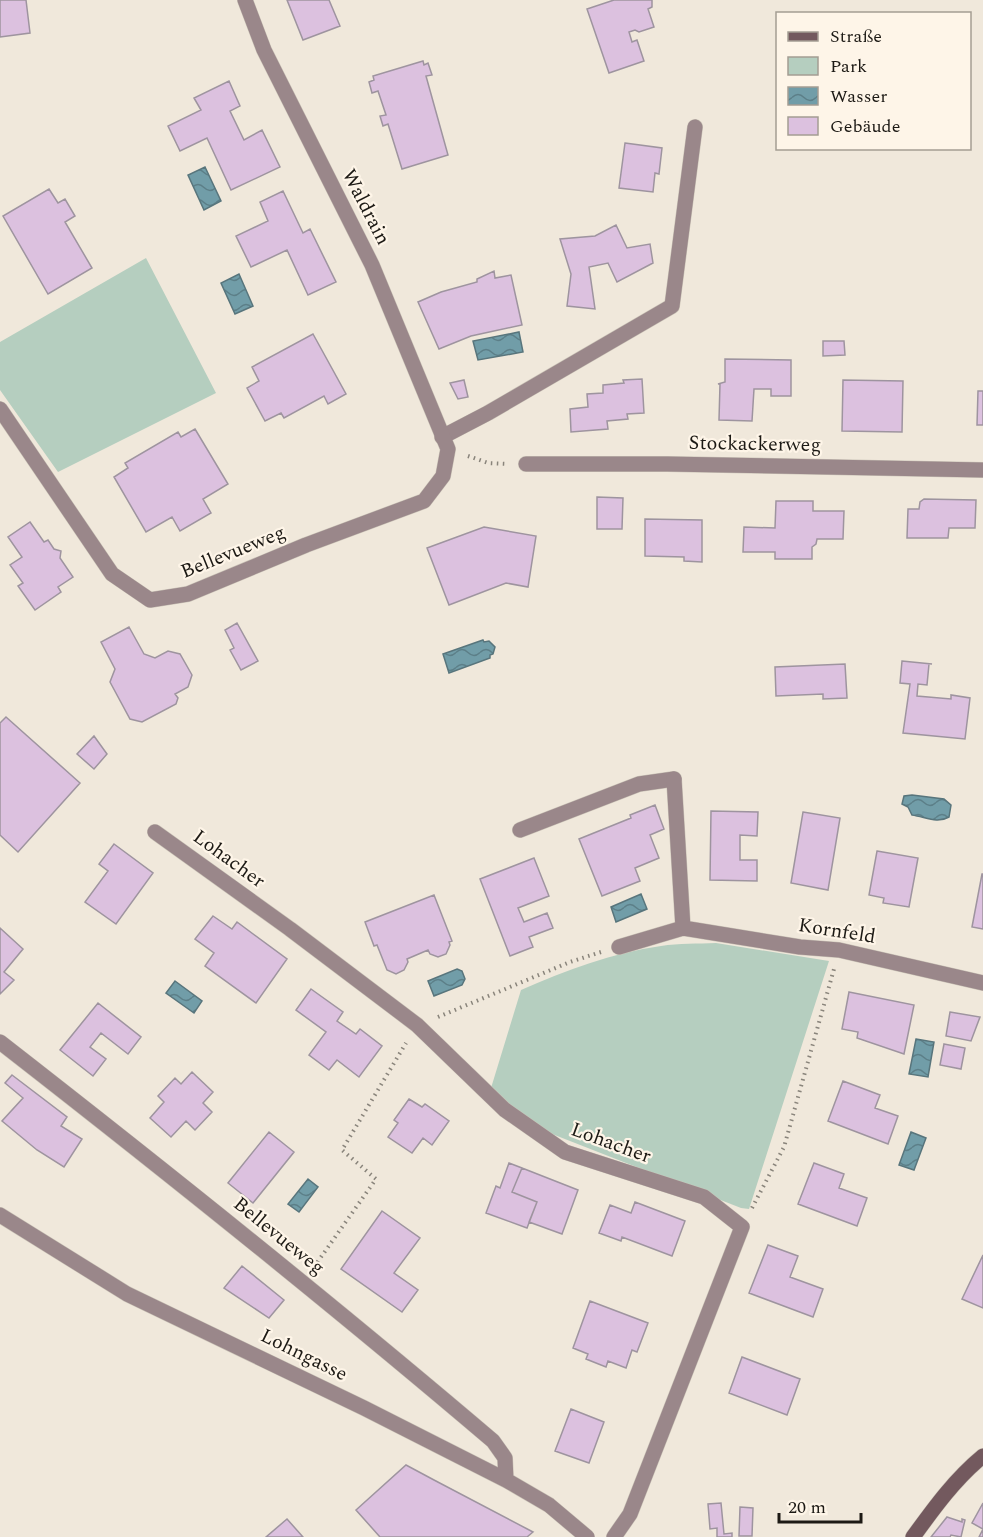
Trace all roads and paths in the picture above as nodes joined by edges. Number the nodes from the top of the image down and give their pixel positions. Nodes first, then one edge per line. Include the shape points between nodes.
1 (245, 0) edge
2 (695, 127) dead end
3 (0, 409) edge
4 (445, 443) junction
5 (526, 464) joint
6 (983, 470) edge
7 (520, 830) dead end
8 (155, 832) dead end
9 (683, 928) junction
10 (619, 946) joint
11 (839, 950) junction
12 (983, 983) edge
13 (417, 1025) junction
14 (0, 1042) edge
15 (0, 1215) edge
16 (742, 1227) junction
17 (303, 1282) junction
18 (983, 1456) edge
19 (506, 1480) junction
20 (587, 1537) edge
21 (614, 1537) edge
22 (913, 1537) edge

1 - 4 street, Waldrain via 264,50 372,265
2 - 4 street via 672,306 488,413
3 - 4 street, Bellevueweg via 112,574 150,600 188,594 424,501 443,476
4 - 5 path via 488,463
5 - 6 street, Stockackerweg
7 - 9 street via 639,784 674,779
8 - 13 street, Lohacher
9 - 10 street, Kornfeld
9 - 11 street, Kornfeld
10 - 13 path
11 - 12 street, Kornfeld
11 - 16 path via 784,1147
13 - 16 street, Lohacher via 505,1110 565,1152 704,1197
13 - 17 path via 342,1150 376,1179
14 - 17 street, Bellevueweg
15 - 19 street, Lohngasse via 127,1294
16 - 21 street via 630,1514
17 - 19 street, Bellevueweg via 493,1441 505,1458
18 - 22 street via 942,1498
19 - 20 street, Lohngasse via 549,1505

